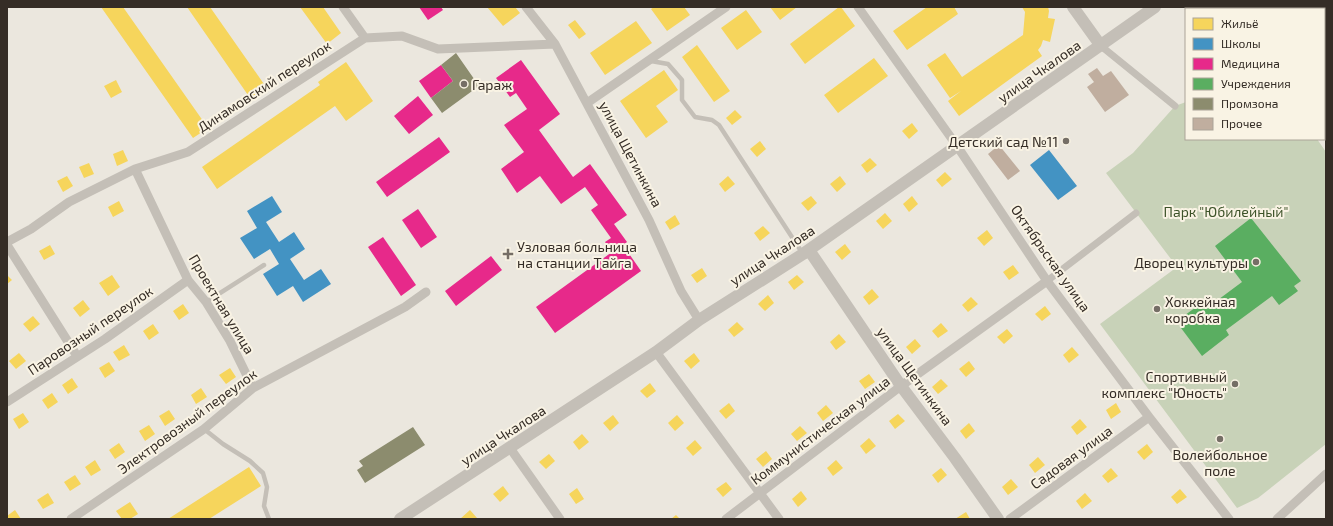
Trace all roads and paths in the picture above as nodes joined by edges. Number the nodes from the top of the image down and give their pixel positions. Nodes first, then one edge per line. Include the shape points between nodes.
1 (343, 7) edge
2 (526, 7) edge
3 (726, 7) edge
4 (858, 7) edge
5 (1073, 7) edge
6 (1155, 7) edge
7 (364, 38) junction
8 (555, 44) junction
9 (1101, 46) junction
10 (650, 61) junction
11 (587, 103) junction
12 (1175, 106) dead end
13 (957, 146) junction
14 (134, 169) junction
15 (1136, 213) dead end
16 (7, 242) edge
17 (7, 245) edge
18 (806, 252) junction
19 (264, 265) dead end
20 (188, 280) junction
21 (1047, 281) junction
22 (426, 292) dead end
23 (206, 302) junction
24 (699, 320) junction
25 (656, 352) junction
26 (77, 356) junction
27 (902, 386) junction
28 (253, 388) junction
29 (7, 402) edge
30 (1149, 417) junction
31 (204, 429) junction
32 (510, 448) junction
33 (1326, 474) edge
34 (760, 493) junction
35 (72, 519) edge
36 (268, 519) edge
37 (400, 519) edge
38 (560, 519) edge
39 (726, 519) edge
40 (779, 519) edge
41 (998, 519) edge
42 (1010, 519) edge
43 (1229, 519) edge
44 (1277, 519) edge

1 - 7 street
2 - 8 street, улица Щетинкина
3 - 10 street
4 - 13 street, Октябрьская улица
5 - 9 street
6 - 9 street, улица Чкалова
7 - 8 street, Динамовский переулок via 402,36 438,49
7 - 14 street, Динамовский переулок via 188,152
8 - 11 street, улица Щетинкина
9 - 12 street
9 - 13 street, улица Чкалова
10 - 11 street
10 - 18 lane via 668,64 682,80 682,100 696,117 712,120 719,125
11 - 24 street, улица Щетинкина via 649,220 681,291
13 - 18 street, улица Чкалова
13 - 21 street, Октябрьская улица
14 - 16 street, Динамовский переулок via 69,202 31,229
14 - 20 street, Проектная улица
15 - 21 street
17 - 26 street
18 - 24 street, улица Чкалова
18 - 27 street, улица Щетинкина
19 - 23 lane
20 - 23 street, Проектная улица
20 - 26 street, Паровозный переулок
21 - 27 street, Коммунистическая улица
21 - 30 street, Октябрьская улица
22 - 28 street, Электровозный переулок via 405,307
23 - 28 street, Проектная улица via 230,341
24 - 25 street, улица Чкалова
25 - 32 street, улица Чкалова
25 - 34 street
26 - 29 street, Паровозный переулок
27 - 34 street, Коммунистическая улица
27 - 41 street, улица Щетинкина
28 - 31 street, Электровозный переулок
30 - 42 street, Садовая улица
30 - 43 street, Октябрьская улица
31 - 35 street, Электровозный переулок
31 - 36 lane via 263,473 267,487 264,506
32 - 37 street, улица Чкалова
32 - 38 street
33 - 44 street
34 - 39 street, Коммунистическая улица
34 - 40 street

